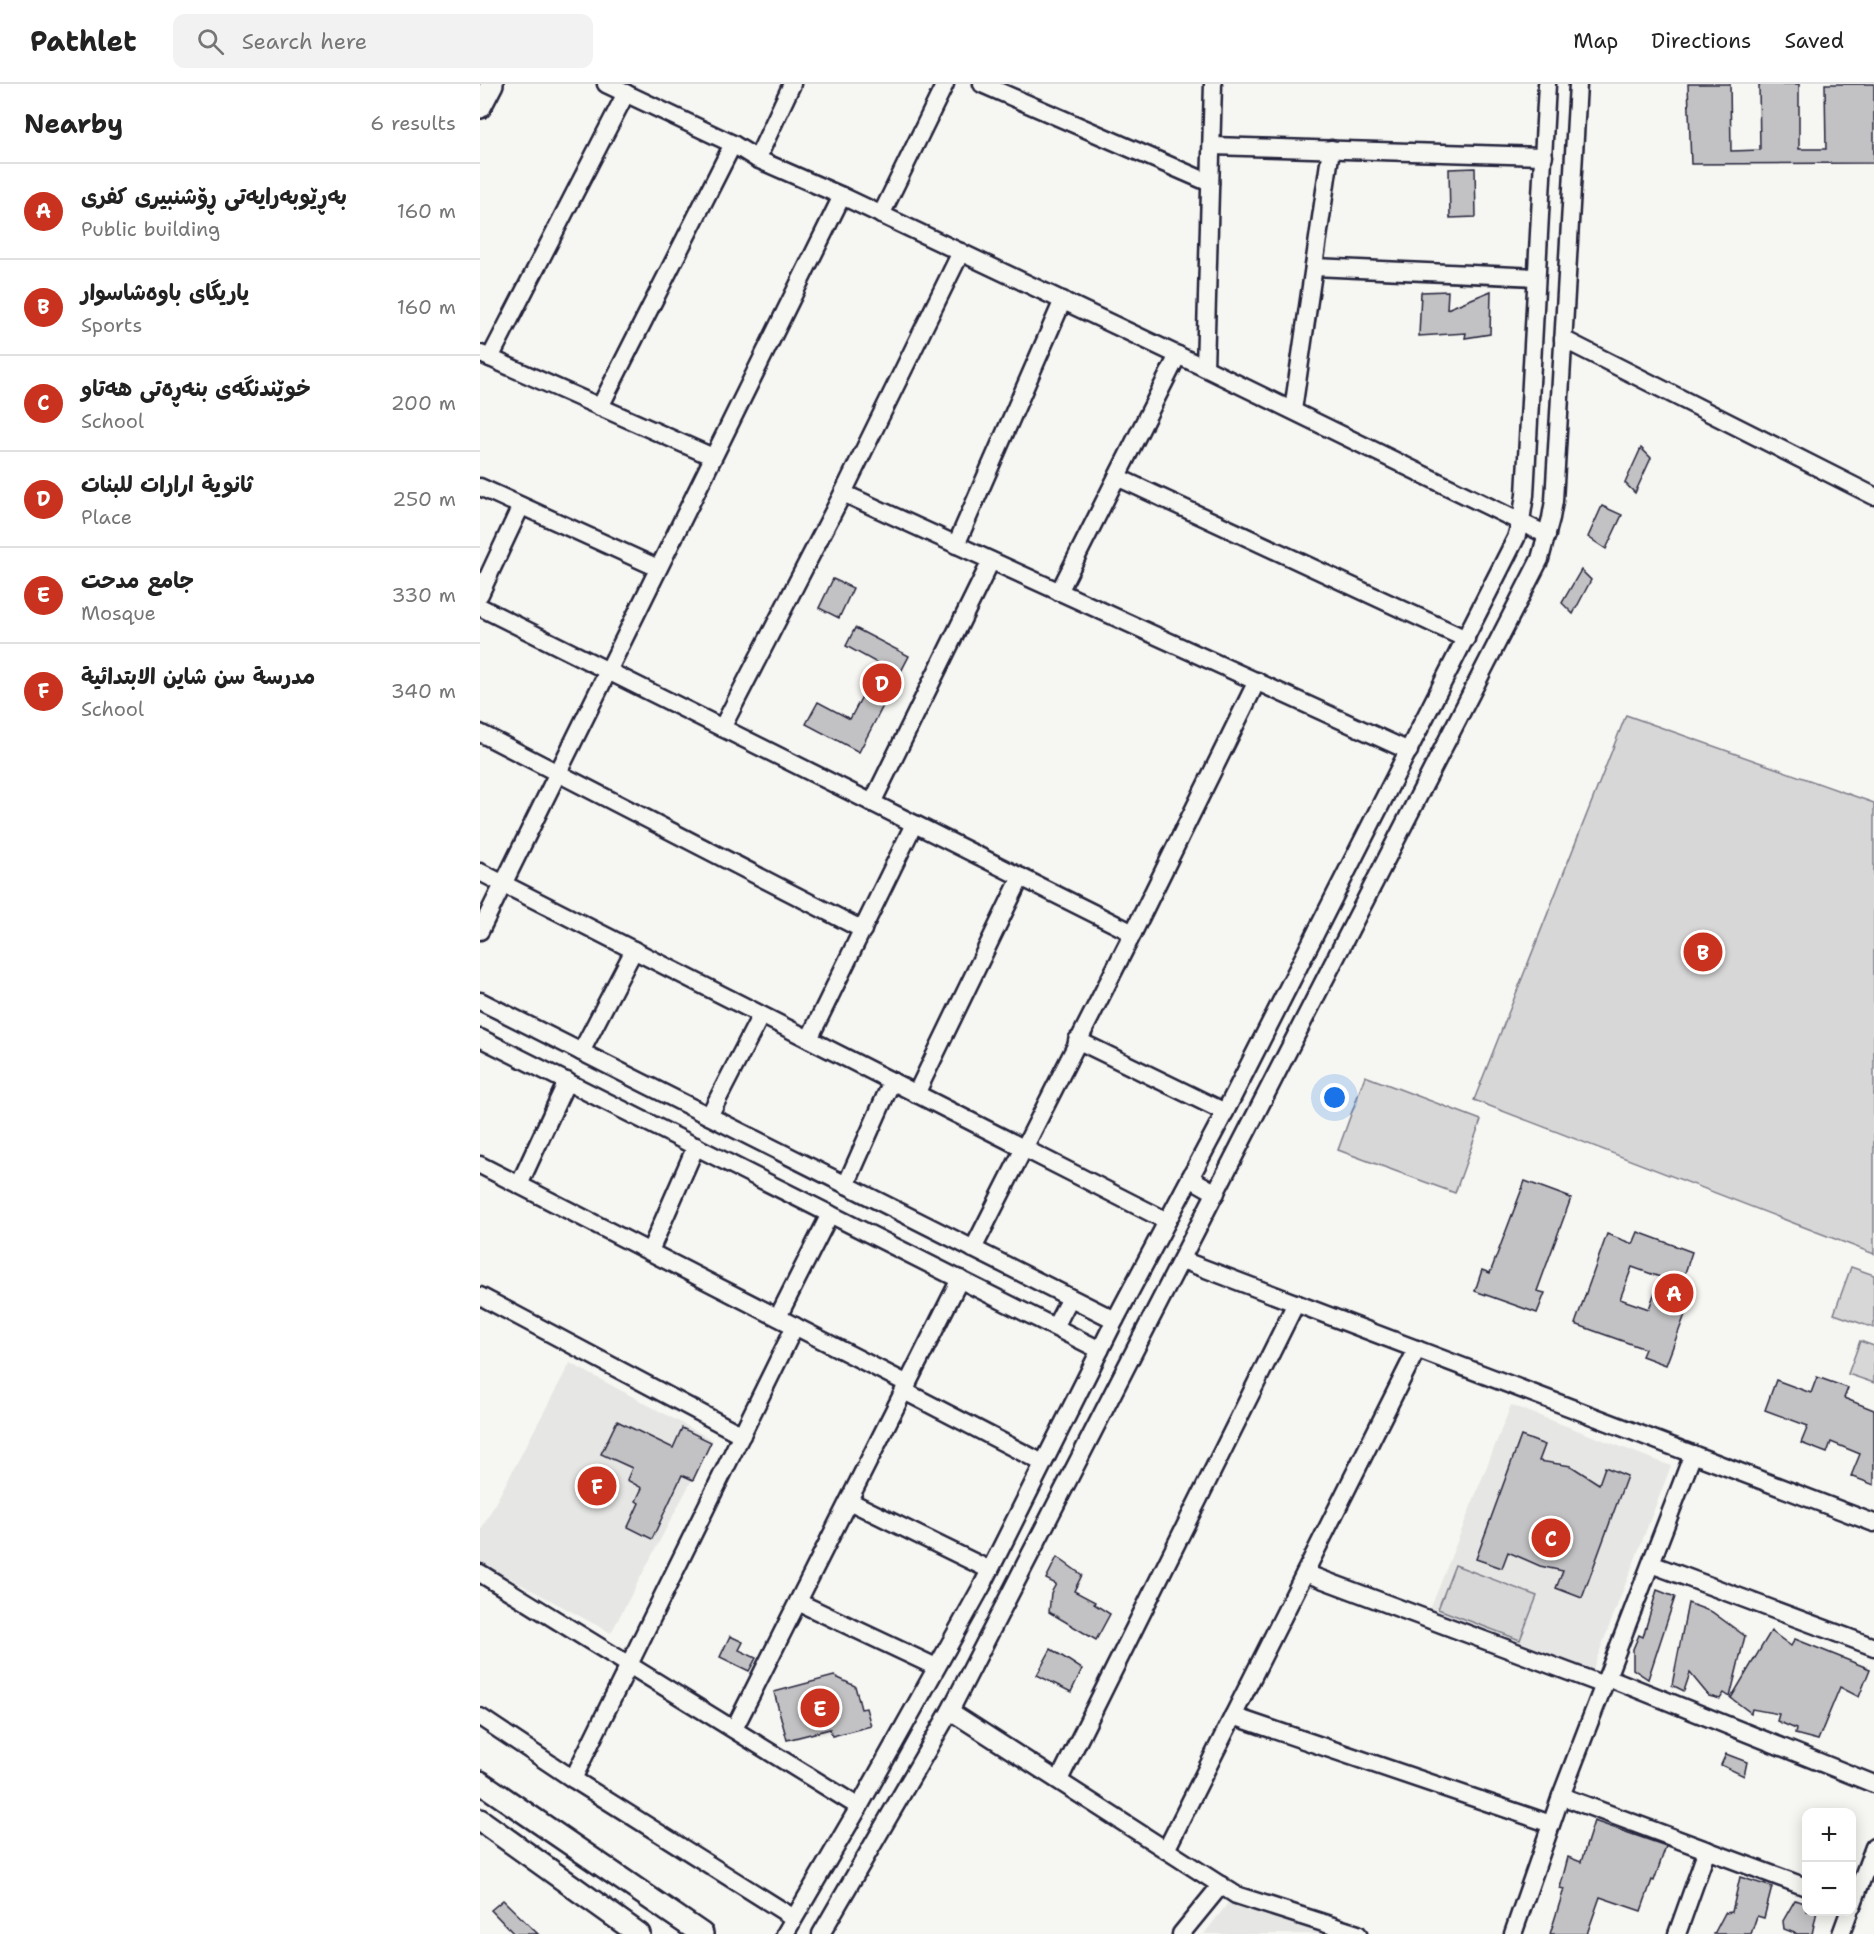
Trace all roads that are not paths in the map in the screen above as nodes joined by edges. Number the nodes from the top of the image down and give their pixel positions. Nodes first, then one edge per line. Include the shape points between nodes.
1 (492, 84) edge
2 (606, 84) edge
3 (792, 84) edge
4 (945, 84) edge
5 (982, 84) edge
6 (1213, 84) edge
7 (1547, 84) edge
8 (1578, 84) edge
9 (626, 93) junction
10 (480, 107) edge
11 (733, 144) junction
12 (1212, 146) junction
13 (1331, 149) junction
14 (1544, 156) junction
15 (757, 159) junction
16 (1210, 183) junction
17 (842, 196) junction
18 (881, 215) junction
19 (961, 252) junction
20 (1314, 267) junction
21 (1536, 277) junction
22 (1063, 300) junction
23 (1563, 339) junction
24 (1178, 355) junction
25 (485, 356) edge
26 (1205, 368) junction
27 (600, 407) junction
28 (1293, 410) junction
29 (713, 457) junction
30 (1117, 477) junction
31 (480, 487) edge
32 (843, 494) junction
33 (1874, 496) edge
34 (521, 506) junction
35 (1521, 521) junction
36 (1547, 535) junction
37 (956, 545) junction
38 (991, 561) junction
39 (658, 568) junction
40 (1059, 592) junction
41 (480, 594) edge
42 (480, 607) edge
43 (1466, 639) junction
44 (608, 671) junction
45 (1257, 681) junction
46 (722, 728) junction
47 (480, 733) edge
48 (1409, 751) junction
49 (558, 772) junction
50 (872, 802) junction
51 (914, 824) junction
52 (480, 872) edge
53 (1021, 877) junction
54 (503, 883) junction
55 (863, 930) junction
56 (480, 931) edge
57 (1133, 933) junction
58 (634, 950) junction
59 (480, 1001) edge
60 (761, 1015) junction
61 (480, 1038) edge
62 (809, 1039) junction
63 (1077, 1040) junction
64 (582, 1052) junction
65 (567, 1081) junction
66 (892, 1081) junction
67 (916, 1094) junction
68 (1225, 1112) junction
69 (709, 1116) junction
70 (696, 1146) junction
71 (1024, 1149) junction
72 (480, 1165) edge
73 (1190, 1178) junction
74 (519, 1185) junction
75 (846, 1185) junction
76 (1216, 1193) junction
77 (830, 1214) junction
78 (1167, 1221) junction
79 (973, 1249) junction
80 (650, 1251) junction
81 (1182, 1260) junction
82 (960, 1280) junction
83 (480, 1296) edge
84 (1070, 1298) junction
85 (1296, 1303) junction
86 (778, 1317) junction
87 (1115, 1320) junction
88 (795, 1326) junction
89 (1054, 1327) junction
90 (1417, 1349) junction
91 (1100, 1350) junction
92 (906, 1387) junction
93 (1069, 1414) junction
94 (1096, 1426) junction
95 (741, 1435) junction
96 (1693, 1454) junction
97 (1043, 1463) junction
98 (849, 1501) junction
99 (1874, 1523) edge
100 (1651, 1564) junction
101 (990, 1570) junction
102 (480, 1573) edge
103 (1305, 1573) junction
104 (798, 1602) junction
105 (1874, 1647) edge
106 (630, 1665) junction
107 (936, 1667) junction
108 (1606, 1681) junction
109 (950, 1711) junction
110 (1233, 1716) junction
111 (480, 1717) edge
112 (734, 1730) junction
113 (573, 1779) junction
114 (1059, 1780) junction
115 (480, 1782) edge
116 (1874, 1784) edge
117 (1561, 1796) junction
118 (859, 1807) junction
119 (480, 1820) edge
120 (1551, 1824) junction
121 (1874, 1847) edge
122 (1166, 1850) junction
123 (1707, 1850) junction
124 (1221, 1885) junction
125 (1802, 1886) edge
126 (1856, 1894) edge
127 (1848, 1916) edge
128 (794, 1918) junction
129 (1843, 1933) edge
130 (639, 1934) edge
131 (702, 1934) edge
132 (785, 1934) edge
133 (821, 1934) edge
134 (1181, 1934) edge
135 (1358, 1934) edge
136 (1513, 1934) edge
137 (1677, 1934) edge

1 - 10 main road
2 - 9 street
3 - 15 street
4 - 18 street
5 - 16 street
6 - 12 street
7 - 14 street
8 - 23 street
9 - 11 street
9 - 25 street
11 - 15 street
11 - 27 street
12 - 13 street
12 - 16 street
13 - 14 street
13 - 20 street
14 - 21 street
15 - 17 street
16 - 26 street
17 - 18 street
17 - 29 street
18 - 19 street
19 - 22 street
19 - 32 street
20 - 21 street
20 - 28 street
21 - 35 street
22 - 24 street
22 - 37 street
23 - 33 street
23 - 36 street via 1554,501
24 - 26 street
24 - 30 street
25 - 27 street
26 - 28 street
27 - 29 street
28 - 35 street
29 - 39 street
30 - 40 street
30 - 43 street
31 - 34 street
32 - 37 street
32 - 46 street
34 - 39 street
34 - 41 street
35 - 36 street
35 - 43 street via 1510,553
36 - 76 street via 1530,581
37 - 38 street
38 - 40 street
38 - 50 street
39 - 44 street
40 - 45 street
42 - 44 street
43 - 48 street
44 - 46 street
44 - 49 street
45 - 48 street
45 - 57 street
46 - 50 street
47 - 49 street
48 - 68 street
49 - 54 street
49 - 55 street
50 - 51 street
51 - 53 street
51 - 55 street
52 - 54 street
53 - 57 street
53 - 67 street
54 - 56 street
54 - 58 street
55 - 62 street
57 - 63 street
58 - 60 street
58 - 64 street
59 - 64 street
60 - 62 street
60 - 69 street
61 - 65 street
62 - 66 street
63 - 68 street
63 - 71 street
64 - 69 street
65 - 70 street
65 - 74 street
66 - 67 street
66 - 75 street
67 - 71 street
68 - 73 street
69 - 75 street
70 - 77 street
70 - 80 street
71 - 78 street
71 - 79 street
72 - 74 street
73 - 76 street
73 - 78 street
74 - 80 street
75 - 79 street
76 - 81 street
77 - 82 street
77 - 86 street
78 - 87 street
79 - 84 street
80 - 86 street
81 - 85 street
81 - 94 street
82 - 89 street
82 - 92 street
83 - 95 street
84 - 87 street
84 - 89 street
85 - 90 street
85 - 114 street
86 - 88 street
87 - 91 street
88 - 92 street
88 - 95 street
89 - 91 street
90 - 96 street
90 - 103 street
91 - 93 street
92 - 97 street
92 - 98 street
93 - 94 street
93 - 97 street
94 - 109 street
95 - 106 street
96 - 99 street
96 - 100 street
97 - 101 street
98 - 101 street
98 - 104 street
100 - 105 street
100 - 108 street
101 - 107 street
102 - 106 street
103 - 108 street
103 - 110 street
104 - 107 street
104 - 112 street
106 - 112 street
106 - 113 street
107 - 118 street
108 - 116 street
108 - 117 street
109 - 114 street
109 - 133 street
110 - 120 street
110 - 122 street
111 - 113 street
112 - 118 street
113 - 128 street
114 - 122 street
115 - 131 main road
117 - 120 street
117 - 123 street
118 - 128 street
119 - 130 main road
120 - 136 street
121 - 126 street
122 - 124 street
123 - 125 street
123 - 137 street
124 - 134 street
124 - 135 street via 1236,1894
127 - 129 street
128 - 132 street

